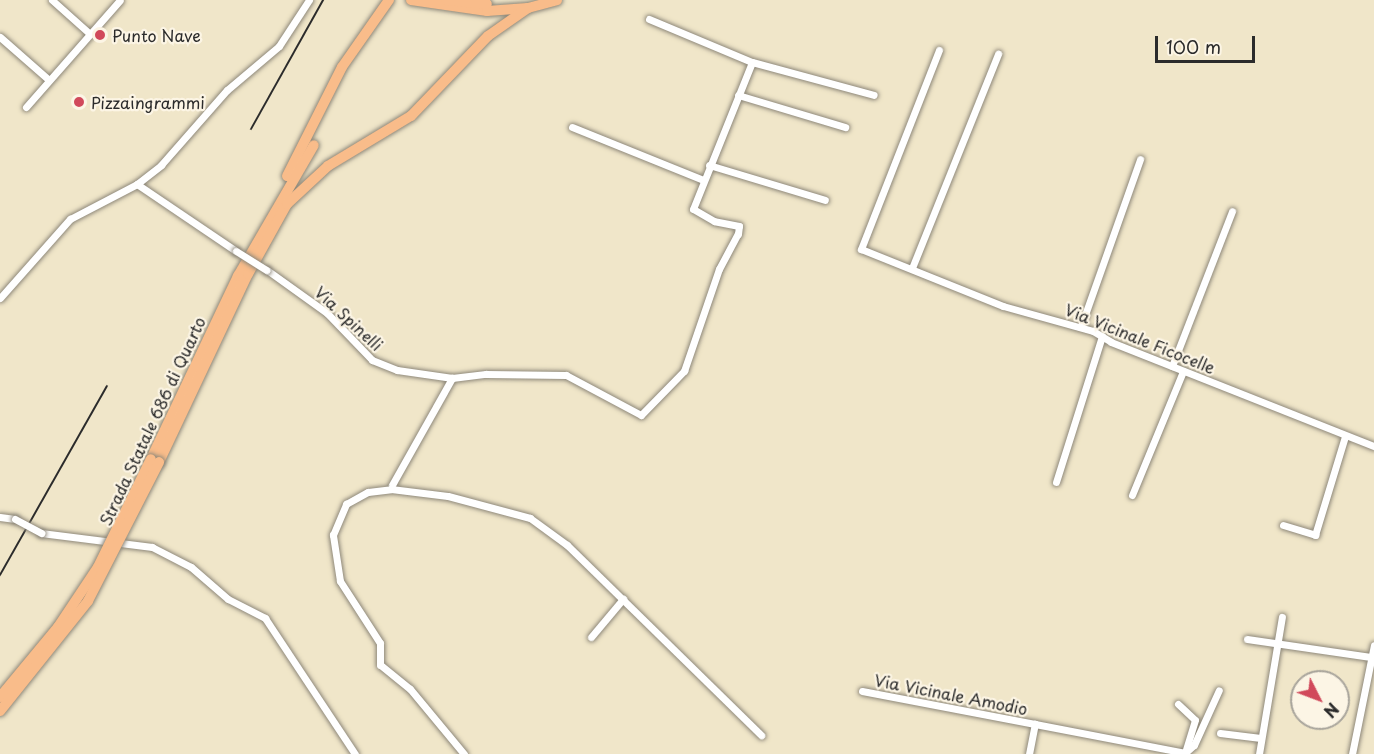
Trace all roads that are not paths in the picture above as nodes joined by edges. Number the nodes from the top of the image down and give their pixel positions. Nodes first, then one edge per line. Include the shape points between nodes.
1 (52, 0) edge
2 (120, 0) edge
3 (309, 0) edge
4 (389, 0) edge
5 (411, 0) edge
6 (553, 1) edge
7 (477, 3) junction
8 (451, 4) edge
9 (382, 5) edge
10 (528, 8) junction
11 (487, 11) junction
12 (649, 19) dead end
13 (90, 34) junction
14 (488, 36) junction
15 (0, 37) edge
16 (939, 50) dead end
17 (998, 54) dead end
18 (752, 62) junction
19 (49, 80) junction
20 (738, 95) junction
21 (874, 95) dead end
22 (26, 107) dead end
23 (572, 127) dead end
24 (845, 127) dead end
25 (314, 145) dead end
26 (1140, 159) dead end
27 (709, 165) junction
28 (703, 180) junction
29 (136, 184) junction
30 (825, 200) dead end
31 (283, 202) junction
32 (1232, 211) dead end
33 (912, 268) junction
34 (0, 298) edge
35 (1081, 326) junction
36 (1102, 336) junction
37 (1172, 366) junction
38 (1183, 371) junction
39 (452, 378) junction
40 (1346, 436) junction
41 (1374, 446) edge
42 (155, 460) junction
43 (1056, 482) dead end
44 (392, 487) junction
45 (1132, 495) dead end
46 (0, 517) edge
47 (1283, 525) dead end
48 (623, 599) junction
49 (1282, 617) dead end
50 (591, 637) dead end
51 (1247, 639) dead end
52 (1277, 644) junction
53 (1374, 645) edge
54 (1371, 657) junction
55 (1219, 690) dead end
56 (862, 691) dead end
57 (0, 698) edge
58 (1178, 704) dead end
59 (0, 711) edge
60 (1035, 724) junction
61 (1220, 733) dead end
62 (761, 735) dead end
63 (1261, 738) junction
64 (1185, 753) edge
65 (355, 754) edge
66 (464, 754) edge
67 (1029, 754) edge
68 (1193, 754) edge
69 (1259, 754) edge
70 (1352, 754) edge

1 - 13 street
2 - 13 street
3 - 29 street via 279,46 227,90 178,148
4 - 9 highway
5 - 8 highway
6 - 7 highway
6 - 10 highway
7 - 8 highway
7 - 11 highway
8 - 11 highway
9 - 31 highway via 337,77 282,186
10 - 11 highway
10 - 14 highway
11 - 14 highway via 492,19
12 - 18 street
13 - 19 street
14 - 31 highway via 411,116 328,166
15 - 19 street
16 - 33 street, Via Vicinale Ficocelle via 861,249
17 - 33 street
18 - 20 street
18 - 21 street
19 - 22 street
20 - 24 street
20 - 27 street
23 - 28 street
25 - 31 highway, Strada Statale 686 di Quarto
26 - 35 street
27 - 28 street
27 - 30 street
28 - 39 street, Via Spinelli via 693,209 714,220 739,226 738,234 719,269 684,370 641,415 566,375 486,374
29 - 34 street via 70,219
29 - 39 street, Via Spinelli, bridge via 327,313 372,360 414,375
31 - 42 highway, Strada Statale 686 di Quarto via 238,276
32 - 37 street
33 - 35 street, Via Vicinale Ficocelle via 1003,306
35 - 36 street, Via Vicinale Ficocelle
36 - 37 street, Via Vicinale Ficocelle
36 - 43 street
37 - 38 street, Via Vicinale Ficocelle
38 - 40 street, Via Vicinale Ficocelle
38 - 45 street
39 - 44 street
40 - 41 street, Via Vicinale Ficocelle
40 - 47 street via 1315,535
42 - 57 highway, Strada Statale 686 di Quarto, bridge via 98,567 58,627
42 - 59 highway, Strada Statale 686 di Quarto, bridge via 87,601
44 - 48 street via 463,499 530,518 567,546
44 - 66 street via 368,492 344,508 333,535 336,571 343,589 380,643 380,665 410,689
46 - 65 street, bridge via 15,519 40,533 152,547 191,567 228,599 265,618
48 - 50 street
48 - 62 street
49 - 52 street
51 - 52 street
52 - 54 street
52 - 63 street
53 - 54 street
54 - 70 street
55 - 64 street via 1194,745
56 - 60 street, Via Vicinale Amodio
58 - 64 street via 1195,720
60 - 64 street, Via Vicinale Amodio
60 - 67 street, Via Vicinale Amodio
61 - 63 street
63 - 69 street
64 - 68 street, Via Vicinale Amodio

